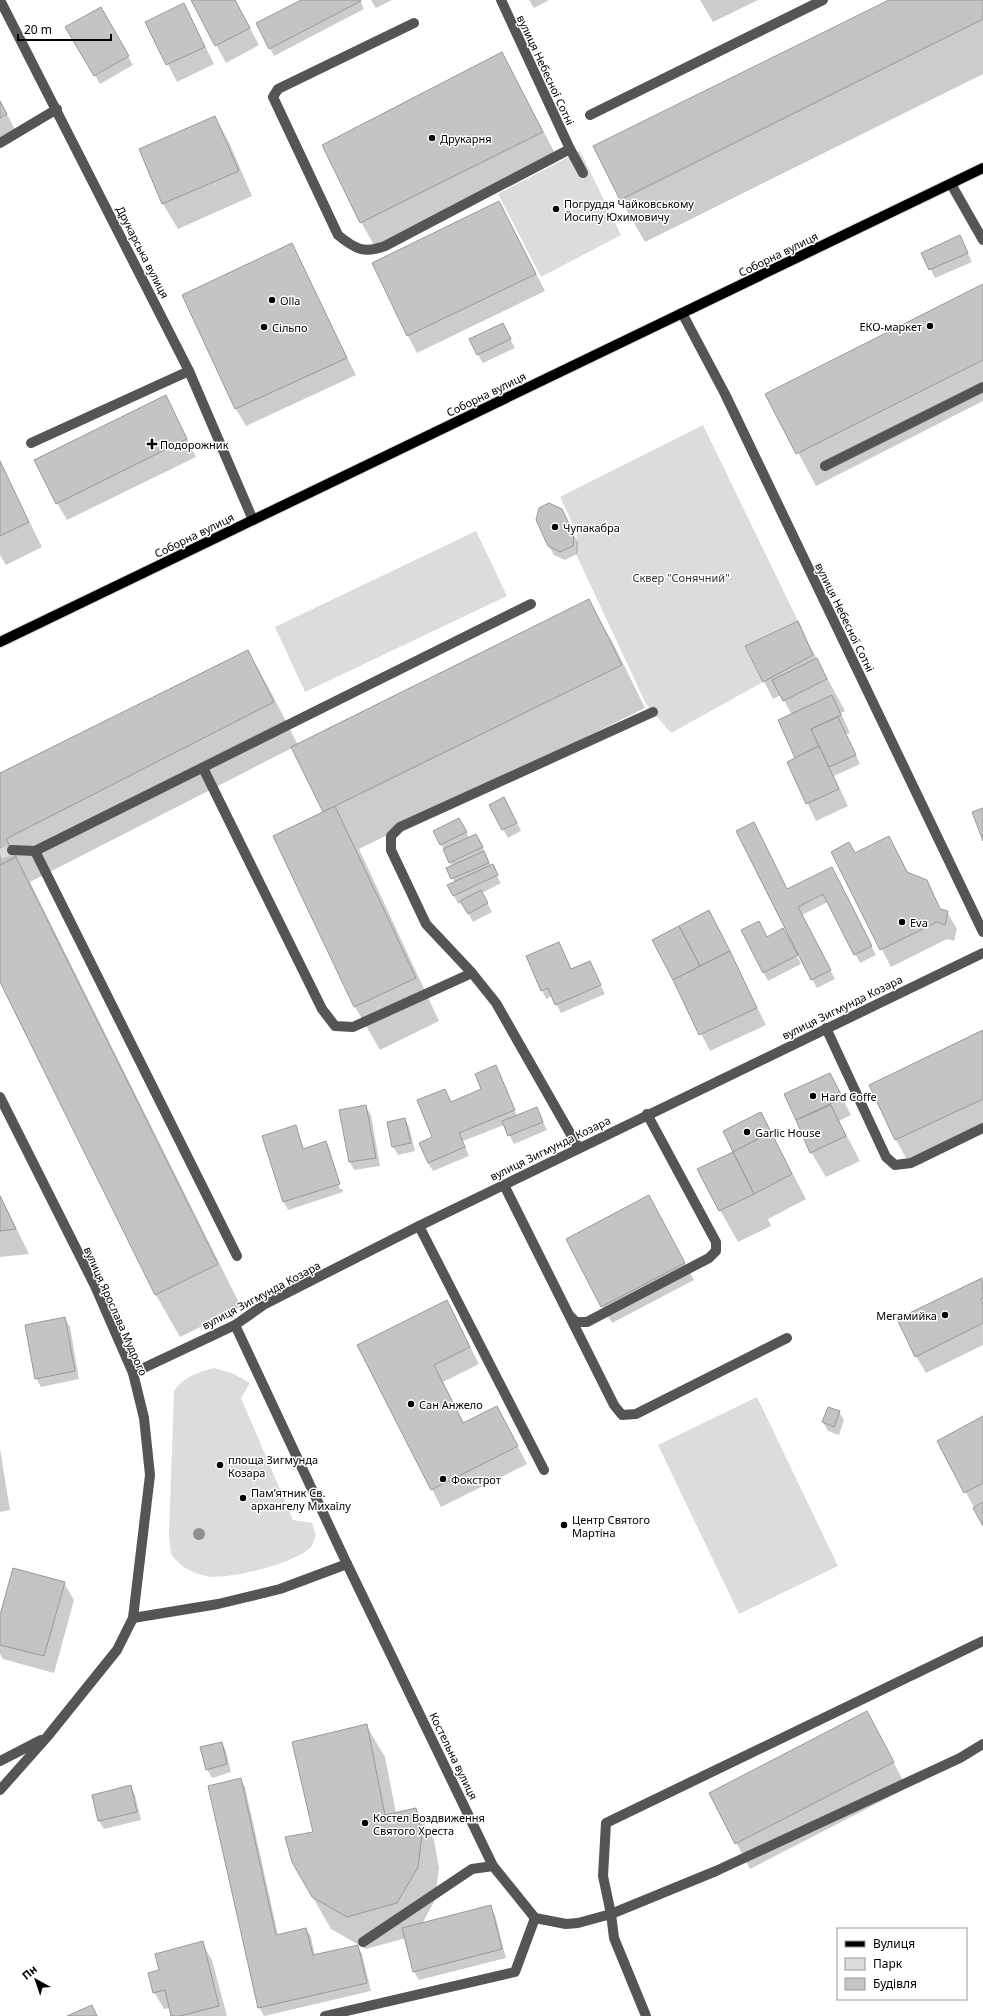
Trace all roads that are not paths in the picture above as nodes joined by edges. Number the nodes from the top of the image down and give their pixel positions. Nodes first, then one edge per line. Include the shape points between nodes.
1 (0, 0) edge
2 (501, 0) edge
3 (823, 0) edge
4 (414, 23) dead end
5 (57, 109) junction
6 (590, 115) dead end
7 (0, 143) edge
8 (570, 149) junction
9 (983, 168) edge
10 (583, 173) dead end
11 (951, 184) junction
12 (983, 240) edge
13 (682, 313) junction
14 (189, 370) junction
15 (983, 387) edge
16 (31, 443) dead end
17 (825, 466) dead end
18 (253, 520) junction
19 (531, 604) dead end
20 (0, 642) edge
21 (653, 712) dead end
22 (203, 768) junction
23 (12, 850) tunnel mouth
24 (36, 851) junction
25 (983, 932) edge
26 (983, 953) edge
27 (472, 973) junction
28 (826, 1028) junction
29 (0, 1097) edge
30 (647, 1114) junction
31 (983, 1128) edge
32 (578, 1148) junction
33 (504, 1185) junction
34 (419, 1226) junction
35 (237, 1256) dead end
36 (569, 1315) junction
37 (235, 1325) junction
38 (787, 1338) dead end
39 (133, 1374) junction
40 (544, 1470) dead end
41 (347, 1564) junction
42 (133, 1618) junction
43 (983, 1641) edge
44 (47, 1737) junction
45 (983, 1744) edge
46 (0, 1761) edge
47 (0, 1790) edge
48 (493, 1866) junction
49 (611, 1914) junction
50 (535, 1918) junction
51 (363, 1942) dead end
52 (326, 2016) edge
53 (646, 2016) edge

1 - 5 street, Друкарська вулиця
2 - 8 street, вулиця Небесної Сотні
3 - 6 street
4 - 8 street via 278,89 273,97 338,235 362,250 375,250
5 - 7 street
5 - 14 street, Друкарська вулиця
8 - 10 street, вулиця Небесної Сотні
9 - 11 main road, Соборна вулиця
11 - 12 street
11 - 13 main road, Соборна вулиця
13 - 18 main road, Соборна вулиця
13 - 25 street, вулиця Небесної Сотні via 725,394
14 - 16 street
14 - 18 street, Друкарська вулиця
15 - 17 street
18 - 20 main road, Соборна вулиця
19 - 22 street
21 - 27 street via 400,827 390,836 391,850 426,924
22 - 24 street
22 - 27 street via 322,1009 335,1026 353,1027
23 - 24 street
24 - 35 street
26 - 28 street, вулиця Зигмунда Козара
27 - 32 street via 496,1003
28 - 30 street, вулиця Зигмунда Козара
28 - 31 street via 886,1157 895,1165 911,1163
29 - 39 street, вулиця Ярослава Мудрого via 95,1286
30 - 32 street, вулиця Зигмунда Козара
30 - 36 street via 716,1242 716,1251 709,1258 586,1322 576,1322
32 - 33 street, вулиця Зигмунда Козара
33 - 34 street, вулиця Зигмунда Козара
33 - 36 street
34 - 37 street, вулиця Зигмунда Козара via 265,1304
34 - 40 street
36 - 38 street via 614,1405 622,1415 636,1414
37 - 39 street, вулиця Зигмунда Козара
37 - 41 street
39 - 42 street, вулиця Ярослава Мудрого via 144,1418 150,1475
41 - 42 street via 280,1589 218,1604
41 - 48 street, Костельна вулиця
42 - 44 street, вулиця Ярослава Мудрого via 116,1650
43 - 49 street via 606,1822 604,1876
44 - 46 street, вулиця Ярослава Мудрого
44 - 47 street, вулиця Ярослава Мудрого
45 - 49 street via 960,1758 716,1871
48 - 50 street, Костельна вулиця
48 - 51 street via 472,1869
49 - 50 street via 566,1924
49 - 53 street via 614,1938
50 - 52 street via 515,1972

